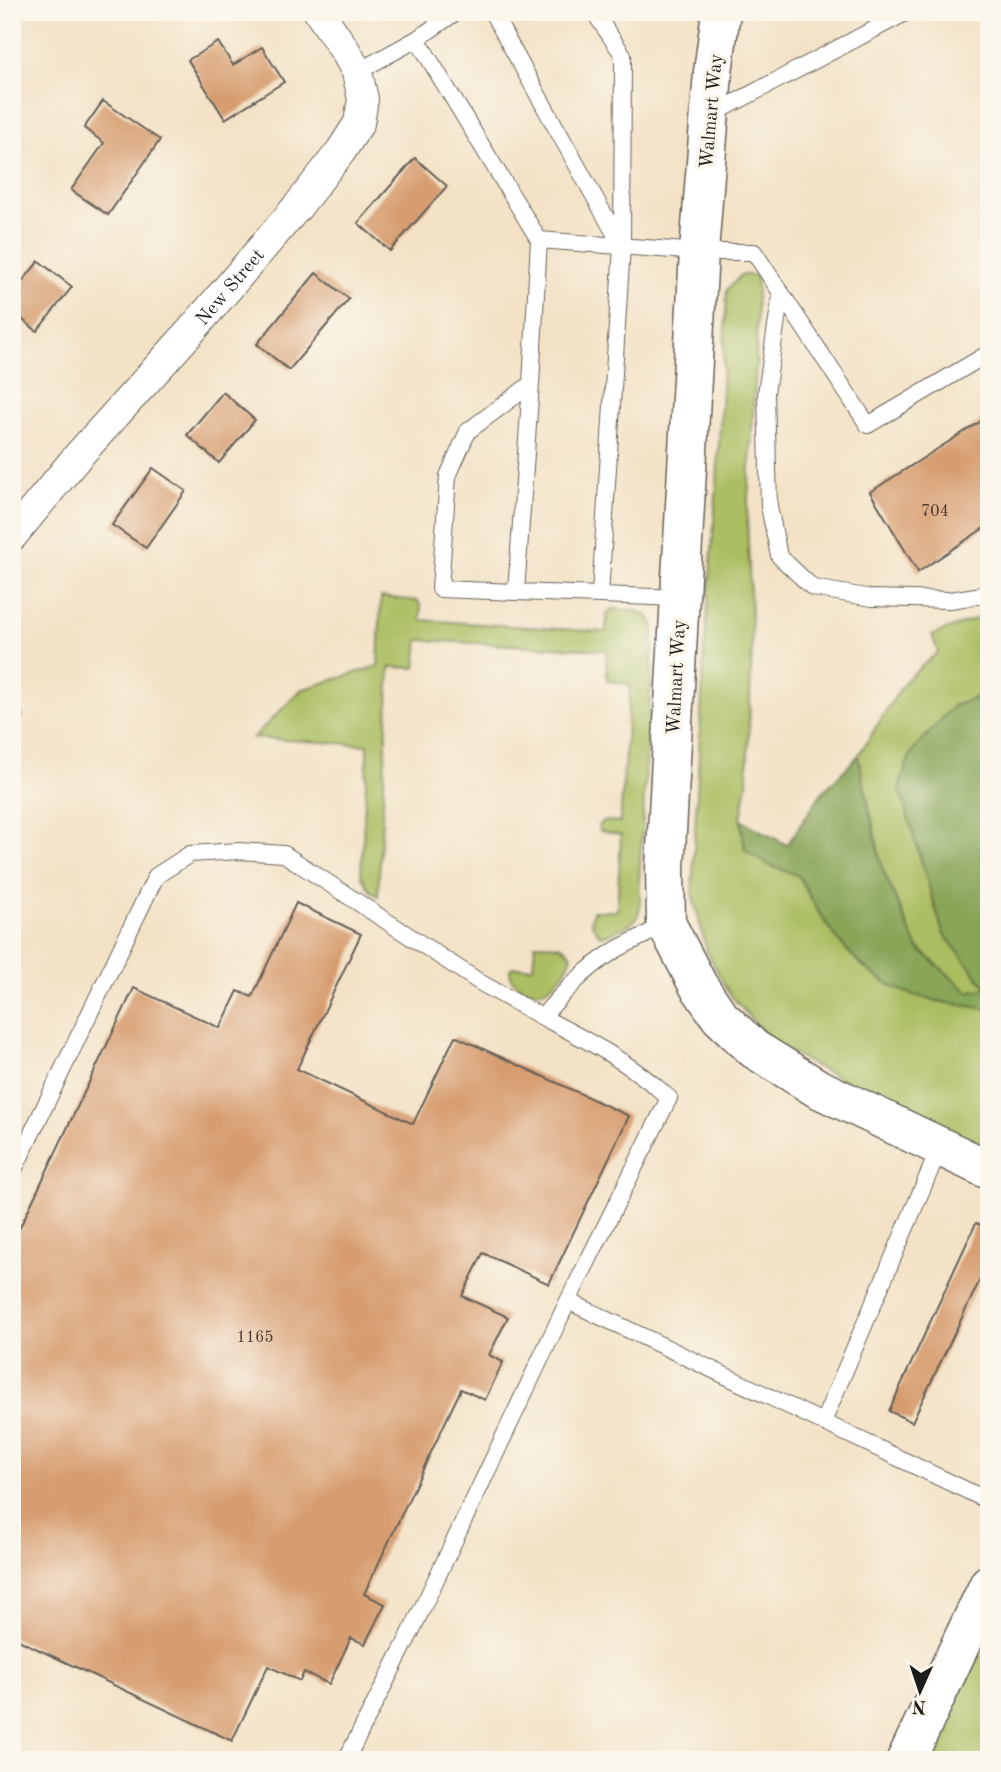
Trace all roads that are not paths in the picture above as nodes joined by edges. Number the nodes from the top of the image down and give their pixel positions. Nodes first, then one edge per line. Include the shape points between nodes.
1 (319, 12) edge
2 (456, 12) edge
3 (492, 12) edge
4 (594, 12) edge
5 (721, 12) edge
6 (907, 12) edge
7 (417, 39) junction
8 (357, 72) junction
9 (709, 115) junction
10 (539, 240) junction
11 (622, 246) junction
12 (699, 252) junction
13 (781, 293) junction
14 (989, 353) edge
15 (531, 384) junction
16 (12, 536) edge
17 (516, 592) junction
18 (989, 594) edge
19 (600, 595) junction
20 (678, 598) junction
21 (666, 922) junction
22 (542, 1017) junction
23 (940, 1147) junction
24 (989, 1170) edge
25 (12, 1174) edge
26 (568, 1301) junction
27 (822, 1422) junction
28 (989, 1501) edge
29 (989, 1584) edge
30 (346, 1760) edge
31 (906, 1760) edge

1 - 8 street, New Street
2 - 7 lane
3 - 11 lane
4 - 11 lane via 622,55
5 - 9 street, Walmart Way
6 - 9 lane
7 - 8 lane
7 - 10 lane
8 - 16 street, New Street via 363,99 359,123 341,151
9 - 12 street, Walmart Way
10 - 11 lane
10 - 15 lane
11 - 12 lane
11 - 19 lane
12 - 13 lane via 754,252
12 - 20 street, Walmart Way
13 - 14 lane via 869,425
13 - 18 lane via 766,393 769,506 779,556 813,588 872,598 950,600
15 - 17 lane
15 - 17 lane via 468,431 448,476 445,513 440,589
17 - 19 lane
19 - 20 lane
20 - 21 street, Walmart Way
21 - 22 lane via 580,975
21 - 23 street, Walmart Way via 720,1017 754,1049 817,1088
22 - 25 lane via 481,983 284,854 190,854 156,876
22 - 26 lane via 622,1061 669,1098
23 - 24 street, Walmart Way
23 - 27 lane
26 - 27 lane
26 - 30 lane
27 - 28 lane
29 - 31 street

